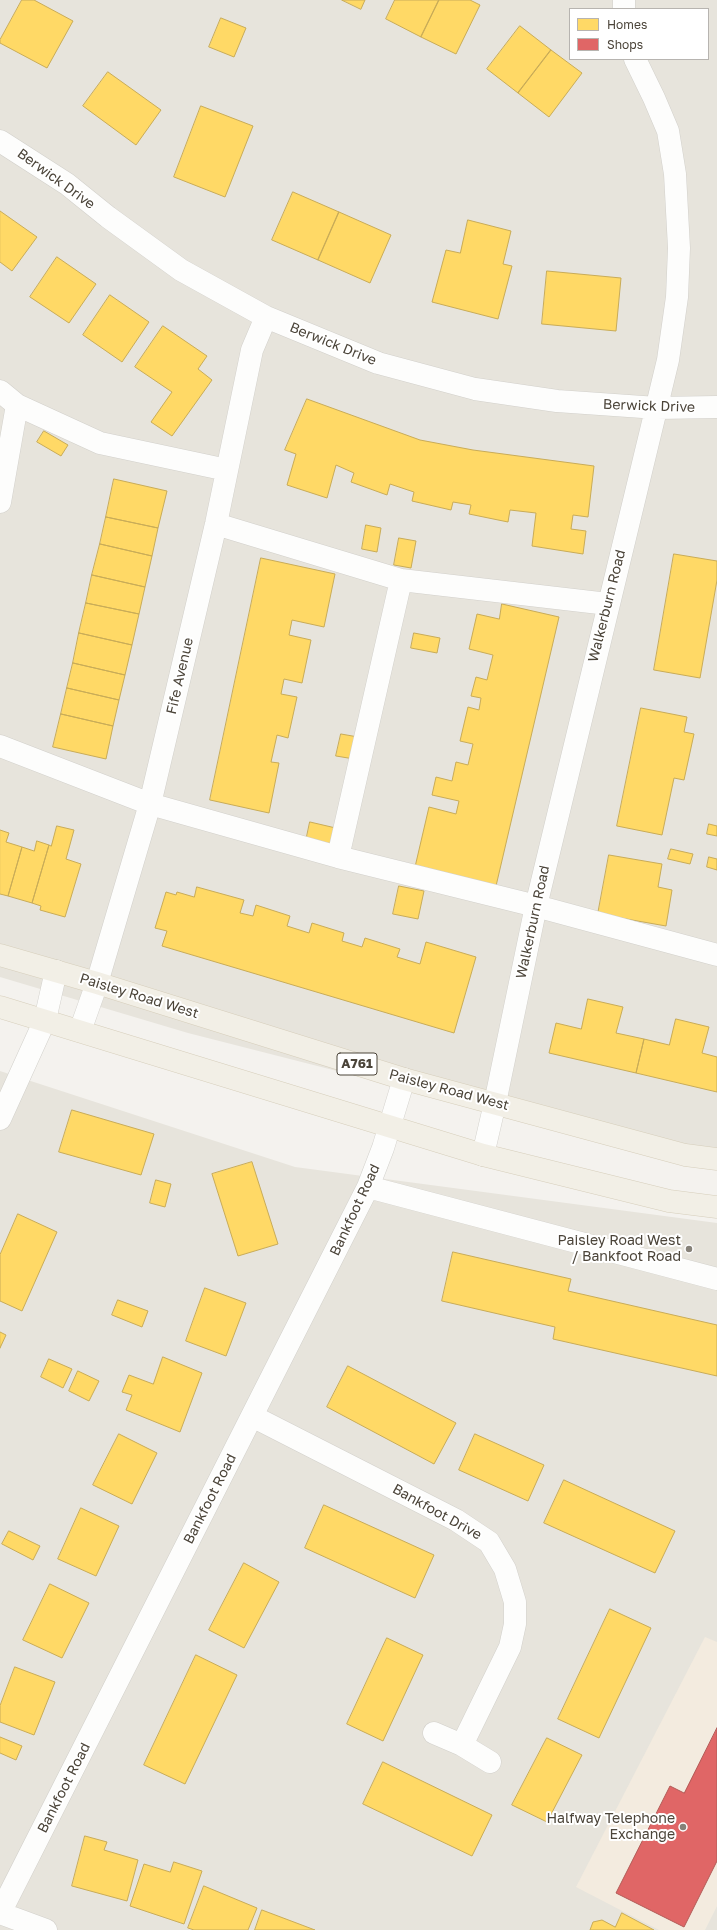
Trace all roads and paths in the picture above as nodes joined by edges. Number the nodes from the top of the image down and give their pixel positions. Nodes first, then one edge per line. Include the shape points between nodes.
1 (635, 60) edge
2 (0, 140) edge
3 (266, 317) junction
4 (0, 391) edge
5 (17, 405) junction
6 (717, 407) edge
7 (657, 408) junction
8 (226, 470) junction
9 (0, 502) edge
10 (216, 524) junction
11 (401, 580) junction
12 (608, 604) junction
13 (0, 746) edge
14 (150, 804) junction
15 (338, 858) junction
16 (536, 906) junction
17 (0, 955) edge
18 (717, 955) edge
19 (56, 971) junction
20 (98, 983) junction
21 (0, 1007) edge
22 (45, 1020) junction
23 (80, 1031) junction
24 (404, 1079) junction
25 (495, 1103) junction
26 (0, 1119) edge
27 (390, 1127) junction
28 (482, 1155) junction
29 (717, 1160) edge
30 (368, 1187) junction
31 (717, 1207) edge
32 (717, 1279) edge
33 (252, 1416) junction
34 (434, 1733) dead end
35 (462, 1745) junction
36 (490, 1762) dead end
37 (0, 1913) edge
38 (46, 1930) edge

1 - 7 street, Walkerburn Road via 668,131 675,174 679,248 677,297 668,360
2 - 3 street, Berwick Drive via 67,184 181,270
3 - 7 street, Berwick Drive via 378,363 475,389 557,401
3 - 8 street, Fife Avenue via 252,350
4 - 5 street
5 - 8 street via 100,443
5 - 9 street
6 - 7 street, Berwick Drive
7 - 12 street, Walkerburn Road
8 - 10 street, Fife Avenue
10 - 11 street
10 - 14 street, Fife Avenue
11 - 12 street
11 - 15 street
12 - 16 street, Walkerburn Road
13 - 14 street
14 - 15 street
14 - 20 street, Fife Avenue
15 - 16 street
16 - 18 street
16 - 25 street, Walkerburn Road
17 - 19 main road, Paisley Road West / A761
19 - 20 main road, Paisley Road West / A761
19 - 22 street
20 - 23 street, Fife Avenue
20 - 24 main road, Paisley Road West / A761
21 - 22 main road
22 - 23 main road
22 - 26 street
23 - 27 main road
24 - 25 main road, Paisley Road West / A761
24 - 27 street, Bankfoot Road
25 - 28 street, Walkerburn Road
25 - 29 main road, Paisley Road West / A761 via 685,1155
27 - 28 main road
27 - 30 street, Bankfoot Road
28 - 31 main road via 669,1201
30 - 32 street
30 - 33 street, Bankfoot Road
33 - 35 street, Bankfoot Drive via 456,1520 489,1542 505,1569 515,1602 515,1624 510,1647
33 - 37 street, Bankfoot Road
34 - 35 street
35 - 36 street
37 - 38 street

